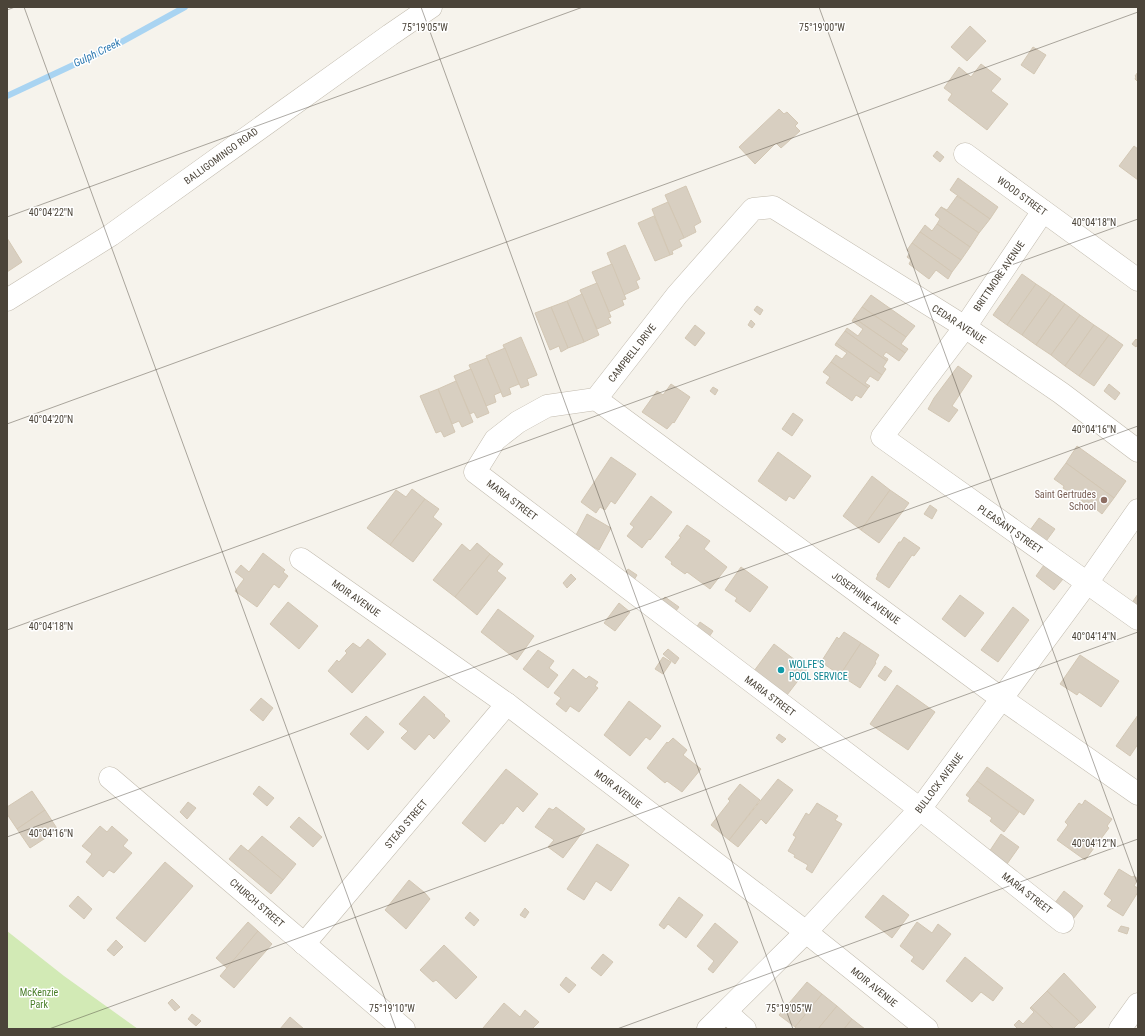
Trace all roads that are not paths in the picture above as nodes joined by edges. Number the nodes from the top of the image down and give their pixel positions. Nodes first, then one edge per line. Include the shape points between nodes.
1 (432, 7) edge
2 (965, 154) dead end
3 (773, 207) joint
4 (1043, 211) junction
5 (1138, 280) edge
6 (7, 300) edge
7 (965, 327) junction
8 (596, 399) junction
9 (882, 437) joint
10 (1138, 451) edge
11 (1138, 510) edge
12 (301, 559) dead end
13 (1087, 583) junction
14 (1138, 619) edge
15 (1002, 699) junction
16 (507, 704) junction
17 (110, 778) dead end
18 (1138, 794) edge
19 (920, 809) junction
20 (1064, 922) dead end
21 (806, 932) junction
22 (304, 944) junction
23 (1138, 1004) edge
24 (726, 1012) junction
25 (404, 1029) edge
26 (708, 1029) edge
27 (745, 1029) edge
28 (927, 1029) edge
29 (1120, 1029) edge

1 - 6 street, BALLIGOMINGO ROAD via 111,235
2 - 4 street, WOOD STREET
3 - 7 street, CEDAR AVENUE
3 - 8 street, CAMPBELL DRIVE via 753,209 677,295
4 - 5 street, WOOD STREET
4 - 7 street, BRITTMORE AVENUE
7 - 9 street, BRITTMORE AVENUE
7 - 10 street, CEDAR AVENUE via 1061,393
8 - 15 street, JOSEPHINE AVENUE
8 - 19 street, MARIA STREET via 547,406 518,422 495,440 475,472
9 - 13 street, PLEASANT STREET
11 - 13 street, BULLOCK AVENUE
12 - 16 street, MOIR AVENUE
13 - 14 street, PLEASANT STREET
13 - 15 street, BULLOCK AVENUE
15 - 18 street, JOSEPHINE AVENUE
15 - 19 street, BULLOCK AVENUE
16 - 21 street, MOIR AVENUE
16 - 22 street, STEAD STREET
17 - 22 street, CHURCH STREET
19 - 20 street, MARIA STREET
19 - 21 street, BULLOCK AVENUE
21 - 24 street, BULLOCK AVENUE
21 - 28 street, MOIR AVENUE
22 - 25 street, CHURCH STREET
23 - 29 street
24 - 26 street, BULLOCK AVENUE
24 - 27 street

